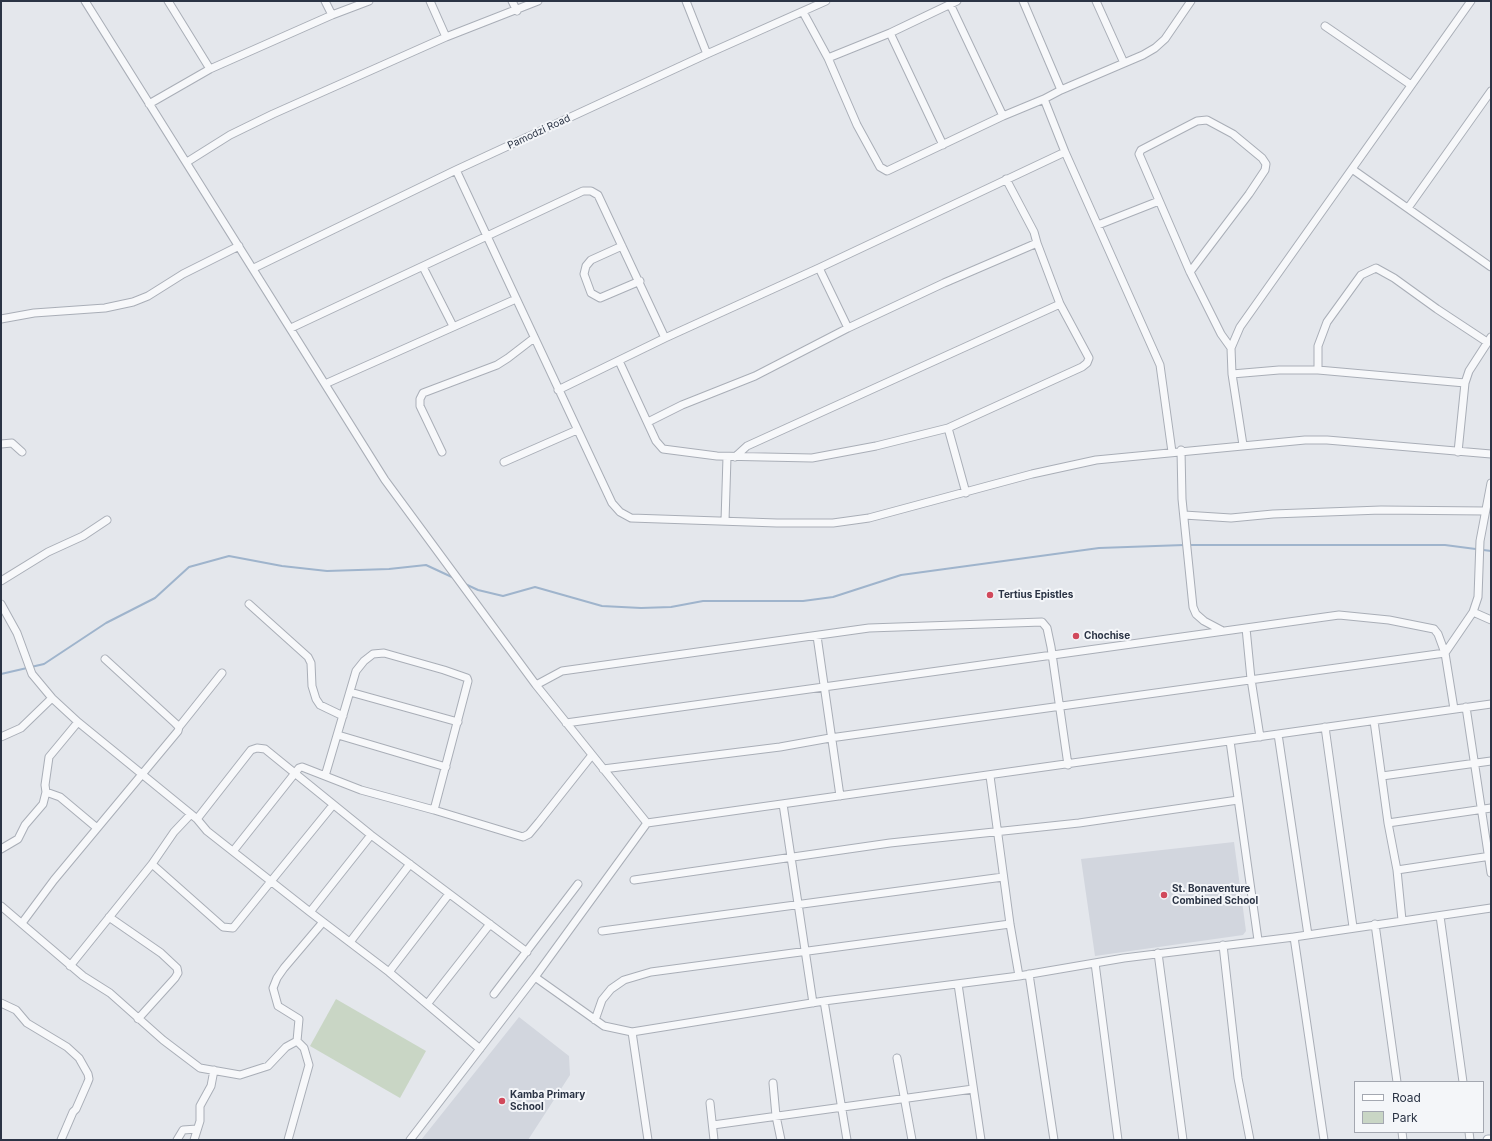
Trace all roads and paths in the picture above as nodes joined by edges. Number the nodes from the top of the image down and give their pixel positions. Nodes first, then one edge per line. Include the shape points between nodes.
1 (85, 1) edge
2 (168, 1) edge
3 (325, 1) edge
4 (369, 1) edge
5 (430, 1) edge
6 (512, 1) edge
7 (538, 1) edge
8 (686, 1) edge
9 (826, 1) edge
10 (1023, 1) edge
11 (1096, 1) edge
12 (1191, 1) edge
13 (1471, 1) edge
14 (953, 3) edge
15 (517, 11) junction
16 (803, 12) junction
17 (332, 14) junction
18 (1325, 26) dead end
19 (890, 33) junction
20 (446, 37) junction
21 (706, 54) junction
22 (828, 58) junction
23 (1124, 63) junction
24 (210, 68) junction
25 (1411, 85) junction
26 (1061, 90) junction
27 (1491, 90) edge
28 (1044, 99) junction
29 (149, 104) junction
30 (1003, 116) junction
31 (943, 145) junction
32 (1065, 152) junction
33 (187, 162) junction
34 (1352, 169) junction
35 (456, 170) junction
36 (1006, 179) junction
37 (1159, 201) junction
38 (1408, 208) junction
39 (1098, 225) junction
40 (487, 237) junction
41 (1037, 243) junction
42 (239, 246) junction
43 (622, 246) junction
44 (423, 267) junction
45 (1491, 267) edge
46 (254, 268) junction
47 (819, 268) junction
48 (1190, 272) junction
49 (640, 281) junction
50 (516, 299) junction
51 (1060, 304) junction
52 (1, 319) edge
53 (453, 326) junction
54 (291, 328) junction
55 (848, 328) junction
56 (534, 338) junction
57 (665, 338) junction
58 (1489, 340) edge
59 (1231, 348) junction
60 (619, 361) junction
61 (1318, 370) junction
62 (1232, 374) junction
63 (1465, 383) junction
64 (325, 384) junction
65 (558, 390) junction
66 (648, 422) junction
67 (948, 428) junction
68 (577, 430) junction
69 (1, 444) edge
70 (1243, 445) junction
71 (1181, 450) junction
72 (22, 452) dead end
73 (442, 452) dead end
74 (1172, 452) junction
75 (1458, 452) junction
76 (1491, 454) edge
77 (731, 457) junction
78 (504, 462) dead end
79 (1491, 483) edge
80 (966, 493) junction
81 (1485, 511) junction
82 (1184, 514) junction
83 (107, 520) dead end
84 (724, 521) junction
85 (1, 581) edge
86 (1, 604) edge
87 (249, 604) dead end
88 (1473, 612) junction
89 (1491, 620) edge
90 (1246, 628) junction
91 (1221, 630) junction
92 (817, 636) junction
93 (1445, 653) junction
94 (1052, 654) junction
95 (105, 659) dead end
96 (222, 673) dead end
97 (1251, 679) junction
98 (536, 685) junction
99 (823, 687) junction
100 (350, 692) junction
101 (52, 698) junction
102 (1491, 704) edge
103 (1060, 706) junction
104 (1466, 707) junction
105 (1454, 709) junction
106 (343, 716) junction
107 (1374, 721) junction
108 (78, 722) junction
109 (458, 722) junction
110 (566, 723) junction
111 (179, 727) junction
112 (1325, 727) junction
113 (1278, 734) junction
114 (338, 735) junction
115 (1, 737) edge
116 (1260, 737) junction
117 (830, 738) junction
118 (1230, 741) junction
119 (592, 755) junction
120 (1491, 761) edge
121 (1473, 764) junction
122 (1068, 765) junction
123 (446, 767) junction
124 (603, 769) junction
125 (296, 774) junction
126 (142, 775) junction
127 (325, 776) junction
128 (990, 776) junction
129 (1382, 776) junction
130 (46, 792) junction
131 (840, 796) junction
132 (1238, 800) junction
133 (783, 804) junction
134 (333, 805) junction
135 (1491, 808) edge
136 (434, 810) junction
137 (1481, 810) junction
138 (191, 814) junction
139 (197, 819) junction
140 (646, 823) junction
141 (1388, 823) junction
142 (97, 828) junction
143 (997, 832) junction
144 (371, 835) junction
145 (1, 849) edge
146 (234, 850) junction
147 (1489, 857) edge
148 (791, 858) junction
149 (152, 864) junction
150 (410, 864) junction
151 (1397, 870) junction
152 (1491, 873) edge
153 (1003, 877) junction
154 (634, 880) dead end
155 (271, 882) junction
156 (578, 884) dead end
157 (448, 894) junction
158 (798, 905) junction
159 (1, 906) edge
160 (1491, 908) edge
161 (310, 912) junction
162 (1440, 916) junction
163 (109, 917) junction
164 (1402, 920) junction
165 (323, 922) junction
166 (22, 923) junction
167 (490, 924) junction
168 (1010, 924) junction
169 (1375, 924) junction
170 (1353, 927) junction
171 (602, 932) dead end
172 (1308, 935) junction
173 (1294, 937) junction
174 (1258, 940) junction
175 (350, 942) junction
176 (1223, 945) junction
177 (805, 951) junction
178 (527, 952) junction
179 (1158, 953) junction
180 (1095, 963) junction
181 (70, 966) junction
182 (389, 972) junction
183 (1029, 974) junction
184 (1019, 976) junction
185 (535, 977) junction
186 (958, 984) junction
187 (494, 994) dead end
188 (824, 1001) junction
189 (1, 1003) edge
190 (428, 1003) junction
191 (813, 1003) junction
192 (138, 1019) junction
193 (595, 1020) junction
194 (632, 1032) junction
195 (297, 1041) junction
196 (480, 1049) junction
197 (897, 1058) dead end
198 (214, 1070) junction
199 (1396, 1081) edge
200 (1463, 1081) edge
201 (773, 1083) dead end
202 (973, 1089) junction
203 (904, 1099) junction
204 (710, 1103) dead end
205 (842, 1107) junction
206 (776, 1116) junction
207 (713, 1125) junction
208 (197, 1129) junction
209 (61, 1140) edge
210 (177, 1140) edge
211 (194, 1140) edge
212 (288, 1140) edge
213 (410, 1140) edge
214 (648, 1140) edge
215 (714, 1140) edge
216 (781, 1140) edge
217 (847, 1140) edge
218 (912, 1140) edge
219 (981, 1140) edge
220 (1054, 1140) edge
221 (1118, 1140) edge
222 (1183, 1140) edge
223 (1250, 1140) edge
224 (1324, 1140) edge
225 (1488, 1140) edge
226 (1491, 1140) edge

1 - 29 street
2 - 24 street
3 - 17 street
4 - 17 street
5 - 20 street
6 - 15 street
7 - 15 street
8 - 21 street
9 - 16 street, Pamodzi Road
10 - 26 street
11 - 23 street
12 - 23 street via 1155,48
13 - 25 street
14 - 19 street
14 - 30 street
15 - 20 street
16 - 21 street, Pamodzi Road
16 - 22 street
17 - 24 street
18 - 25 street
19 - 22 street
19 - 31 street
20 - 33 street via 273,114 230,135
21 - 35 street, Pamodzi Road
22 - 31 street via 857,125 880,167 887,171
23 - 26 street
24 - 29 street
25 - 34 street
26 - 28 street
27 - 38 street
28 - 30 street
28 - 32 street
29 - 33 street
30 - 31 street
32 - 36 street
32 - 39 street
33 - 42 street
34 - 38 street
34 - 59 street via 1249,310
35 - 40 street
35 - 46 street, Pamodzi Road
36 - 41 street via 1034,232
36 - 47 street
37 - 39 street
37 - 48 street
37 - 48 street via 1139,154 1141,150 1197,121 1207,120 1233,134 1266,164 1265,170 1249,194
38 - 45 street
39 - 74 street via 1160,365
40 - 43 street via 583,191 591,191 598,195
40 - 44 street
40 - 50 street
41 - 51 street
41 - 55 street
42 - 46 street
42 - 52 street via 133,302 105,308 34,313
43 - 49 street
43 - 49 street via 591,260 586,266 584,274 591,293 600,298
44 - 53 street
44 - 54 street
46 - 54 street
47 - 55 street
47 - 57 street
48 - 59 street via 1221,334
49 - 57 street
50 - 53 street
50 - 56 street
51 - 67 street via 1089,358 1087,363
51 - 77 street via 747,446
53 - 64 street
54 - 64 street
55 - 66 street via 755,376 682,405
56 - 65 street
56 - 73 street via 497,365 423,393 420,406
57 - 60 street
58 - 61 street via 1376,268 1361,274 1327,322 1318,346
58 - 63 street via 1469,371
59 - 62 street
60 - 65 street
60 - 66 street
61 - 62 street
61 - 63 street
62 - 70 street
63 - 75 street
64 - 98 street via 385,480
65 - 68 street
66 - 77 street via 656,441 663,449
67 - 77 street via 827,456
67 - 80 street
68 - 78 street
68 - 84 street via 612,502 620,512 631,518
69 - 72 street via 12,443
70 - 71 street
70 - 75 street via 1327,440
71 - 74 street
71 - 82 street
74 - 80 street via 1096,460 1032,474
75 - 76 street
77 - 84 street
79 - 81 street
80 - 84 street via 869,518 833,523
81 - 82 street via 1381,510 1231,518
81 - 88 street via 1479,554 1480,583
82 - 91 street via 1193,607 1204,621
83 - 85 street via 83,536 41,555
86 - 101 street via 17,633 32,674
87 - 106 street via 308,657 316,699 325,709
88 - 89 street
88 - 93 street
90 - 91 street
90 - 93 street via 1352,615 1434,629
90 - 97 street
91 - 94 street
92 - 94 street via 869,628 1042,622 1046,628
92 - 98 street via 562,671
92 - 99 street
93 - 97 street
93 - 105 street
94 - 99 street
94 - 103 street
95 - 111 street
96 - 111 street
97 - 103 street
97 - 116 street
98 - 110 street
99 - 110 street
99 - 117 street
100 - 106 street
100 - 109 street
100 - 109 street via 356,671 364,661 373,654 384,653 467,678
101 - 108 street
101 - 115 street via 21,728
102 - 104 street
103 - 117 street
103 - 122 street
104 - 105 street
104 - 121 street
105 - 107 street
106 - 114 street
107 - 112 street
107 - 129 street
108 - 126 street
108 - 130 street via 49,757
109 - 123 street
110 - 119 street
111 - 126 street
112 - 113 street
112 - 170 street
113 - 116 street
113 - 172 street
114 - 123 street
114 - 127 street
116 - 118 street
117 - 124 street via 780,747
117 - 131 street
118 - 122 street
118 - 132 street
119 - 124 street
119 - 136 street via 539,822 523,837
120 - 121 street
121 - 129 street
121 - 137 street
122 - 128 street
123 - 136 street
124 - 140 street
125 - 127 street via 302,767
125 - 134 street
125 - 139 street via 265,750 251,750
125 - 146 street
126 - 138 street
126 - 142 street
127 - 136 street via 361,790
128 - 131 street
128 - 143 street
129 - 141 street
130 - 142 street via 60,797
130 - 145 street via 43,804 25,825 18,839
131 - 133 street
132 - 143 street
132 - 174 street
133 - 140 street
133 - 148 street
134 - 144 street
134 - 155 street
135 - 137 street
137 - 141 street
137 - 147 street
138 - 139 street
138 - 149 street via 174,832
139 - 146 street via 207,830
140 - 185 street
141 - 151 street
142 - 166 street
143 - 148 street via 890,843
143 - 153 street
144 - 150 street
144 - 161 street
146 - 155 street
147 - 151 street
147 - 152 street
148 - 154 street
148 - 158 street
149 - 155 street via 227,928 233,928
149 - 163 street
150 - 157 street
150 - 175 street
151 - 164 street
153 - 158 street
153 - 168 street
155 - 161 street
156 - 178 street
157 - 167 street
157 - 182 street
158 - 171 street
158 - 177 street
159 - 166 street
160 - 162 street
161 - 165 street
162 - 164 street
162 - 200 street
163 - 181 street
163 - 192 street via 161,953 177,968 175,978
164 - 169 street
165 - 175 street
165 - 195 street via 284,968 273,988 278,1006 299,1019
166 - 181 street
167 - 178 street
167 - 190 street
168 - 177 street
168 - 184 street
169 - 170 street
169 - 199 street
170 - 172 street
172 - 173 street
173 - 174 street
173 - 224 street
174 - 176 street
175 - 182 street
176 - 179 street
176 - 223 street via 1238,1078
177 - 191 street
177 - 193 street via 651,972 624,980 611,989 602,1000
178 - 187 street
179 - 180 street
179 - 222 street
180 - 183 street
180 - 221 street
181 - 192 street via 110,993
182 - 190 street
183 - 184 street
183 - 220 street
184 - 186 street
185 - 193 street
185 - 196 street
186 - 188 street
186 - 202 street
188 - 191 street
188 - 205 street
189 - 209 street via 16,1010 37,1030 67,1046 79,1058 88,1074 87,1084
190 - 196 street
191 - 194 street
192 - 198 street via 200,1068
193 - 194 street via 604,1026
194 - 214 street
195 - 198 street via 286,1047 268,1066 258,1070 240,1075
195 - 212 street via 304,1048 309,1065
196 - 213 street
197 - 203 street
198 - 208 street via 211,1086 200,1106
201 - 206 street
202 - 203 street
202 - 219 street
203 - 205 street
203 - 218 street
204 - 207 street
205 - 206 street
205 - 217 street
206 - 207 street
206 - 216 street
207 - 215 street
208 - 210 street via 183,1130
208 - 211 street
225 - 226 main road

